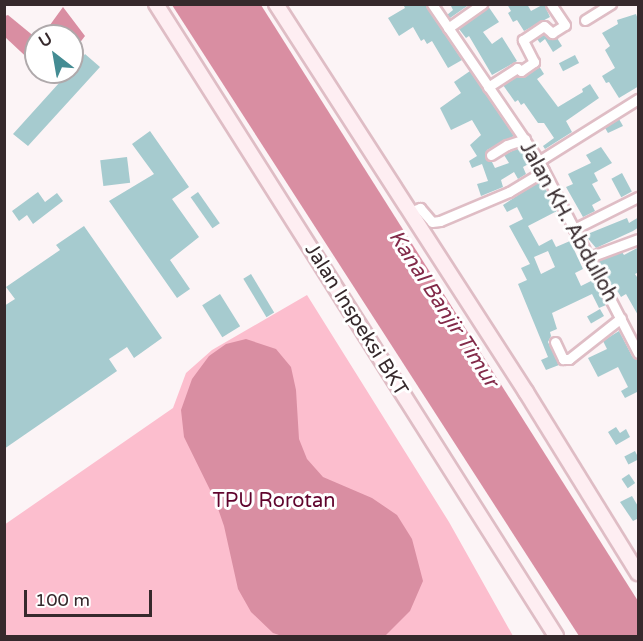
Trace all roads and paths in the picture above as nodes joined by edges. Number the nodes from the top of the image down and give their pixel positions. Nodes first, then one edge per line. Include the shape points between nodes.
1 (156, 4) edge
2 (276, 4) edge
3 (432, 4) edge
4 (482, 4) edge
5 (551, 4) edge
6 (611, 4) edge
7 (585, 20) dead end
8 (448, 28) junction
9 (488, 87) junction
10 (639, 99) edge
11 (525, 140) junction
12 (491, 155) dead end
13 (541, 166) junction
14 (639, 197) edge
15 (410, 212) junction
16 (574, 229) junction
17 (639, 239) edge
18 (587, 258) junction
19 (621, 318) junction
20 (555, 342) dead end
21 (639, 353) edge
22 (639, 573) edge
23 (556, 636) edge

1 - 23 street, Jalan Inspeksi BKT
2 - 15 street
3 - 8 street, Jalan KH. Abdulloh
4 - 8 street
5 - 9 street via 565,25 553,33 544,26 523,40 534,62
6 - 7 street
8 - 9 street, Jalan KH. Abdulloh
9 - 11 street, Jalan KH. Abdulloh
10 - 13 street
11 - 12 street
11 - 13 street, Jalan KH. Abdulloh
13 - 15 street via 509,192 440,221 432,222 420,208
13 - 16 street, Jalan KH. Abdulloh
14 - 16 street
15 - 22 street
16 - 18 street, Jalan KH. Abdulloh
17 - 18 street
18 - 19 street, Jalan KH. Abdulloh
19 - 20 street via 568,359 563,358
19 - 21 street, Jalan KH. Abdulloh

